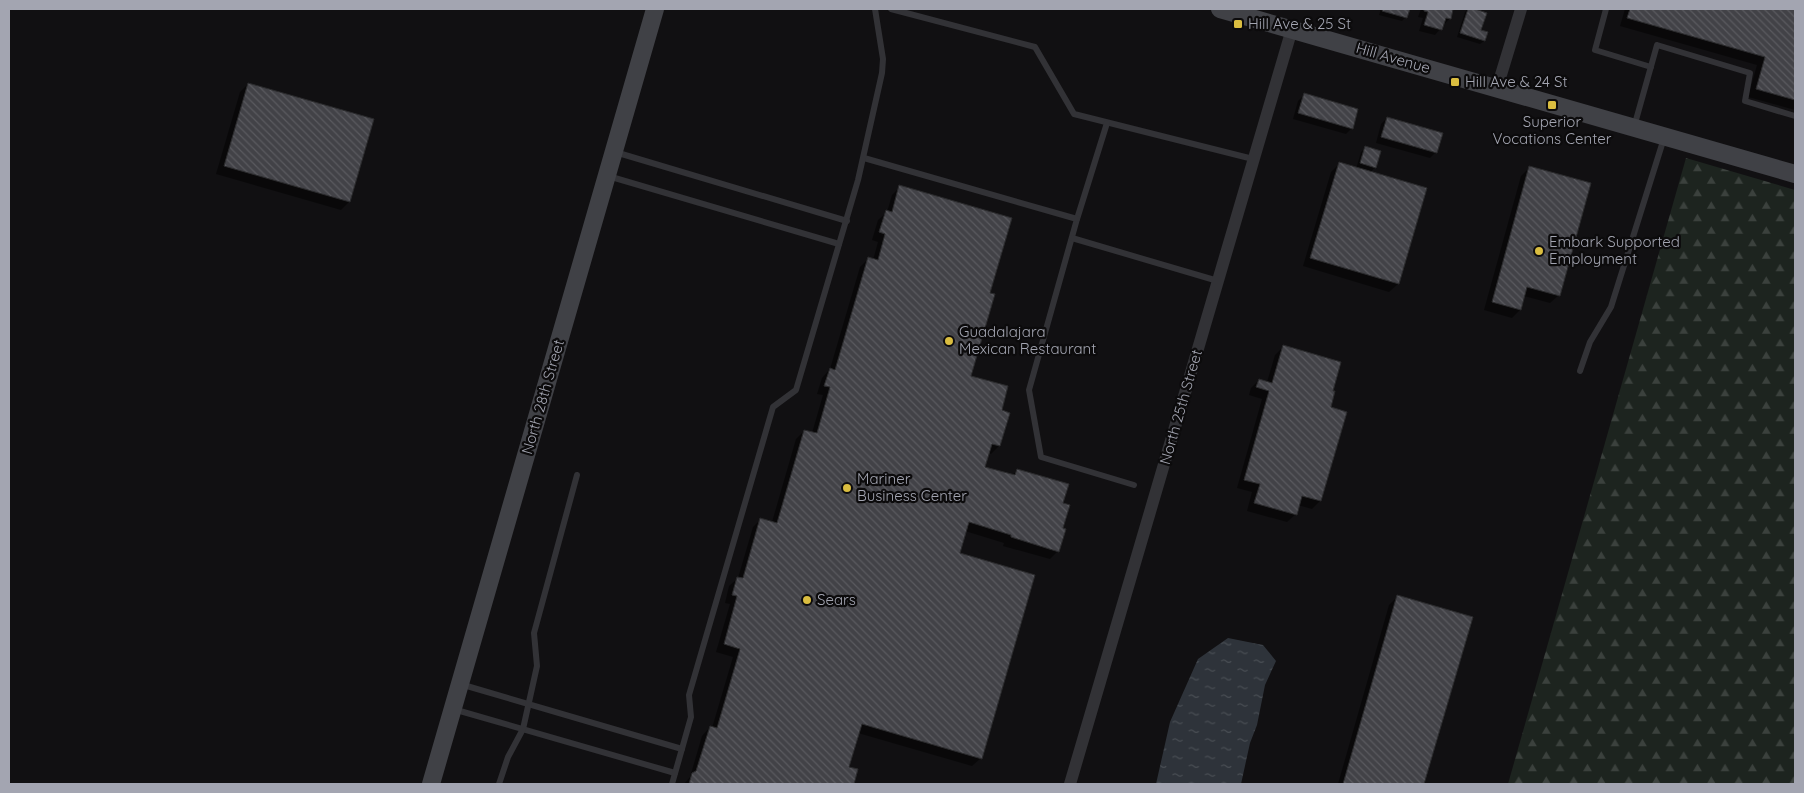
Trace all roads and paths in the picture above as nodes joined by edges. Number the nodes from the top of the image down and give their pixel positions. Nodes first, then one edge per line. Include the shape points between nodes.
1 (655, 9) edge
2 (875, 9) edge
3 (891, 9) edge
4 (1220, 9) edge
5 (1521, 9) edge
6 (1606, 9) edge
7 (1292, 29) junction
8 (1651, 67) junction
9 (1498, 88) junction
10 (1795, 116) edge
11 (1107, 123) junction
12 (1634, 127) junction
13 (1664, 137) junction
14 (614, 152) junction
15 (864, 158) junction
16 (1253, 159) junction
17 (1795, 174) edge
18 (607, 175) junction
19 (1077, 219) junction
20 (846, 221) junction
21 (1072, 238) junction
22 (839, 244) junction
23 (1218, 280) junction
24 (1580, 371) dead end
25 (577, 475) dead end
26 (1134, 485) dead end
27 (460, 684) junction
28 (528, 704) junction
29 (453, 709) junction
30 (523, 729) junction
31 (682, 749) junction
32 (675, 773) junction
33 (431, 784) edge
34 (499, 784) edge
35 (672, 784) edge
36 (1070, 784) edge

1 - 14 main road, North 28th Street
2 - 15 lane via 883,59 882,73
3 - 11 lane via 1036,47 1074,114
4 - 7 main road, Hill Avenue
5 - 9 street
6 - 8 lane via 1594,50
7 - 9 main road, Hill Avenue
7 - 16 street, North 25th Street
8 - 10 lane via 1657,45 1750,73 1745,101
8 - 12 lane
9 - 12 main road, Hill Avenue
11 - 16 lane
11 - 19 lane
12 - 13 main road, Hill Avenue
13 - 17 main road, Hill Avenue
13 - 24 lane via 1611,307 1590,342
14 - 18 main road, North 28th Street
14 - 20 lane
15 - 19 lane
15 - 20 lane
16 - 23 street, North 25th Street
18 - 22 lane
18 - 27 main road, North 28th Street
19 - 21 lane
20 - 22 lane
21 - 23 lane
21 - 26 lane via 1029,390 1041,457
22 - 31 lane via 796,390 773,408 689,695 691,717
23 - 36 street, North 25th Street
25 - 28 lane via 534,633 537,666
27 - 28 lane
27 - 29 main road, North 28th Street
28 - 30 lane
28 - 31 lane
29 - 30 lane
29 - 33 main road, North 28th Street
30 - 32 lane
30 - 34 lane via 508,757
31 - 32 lane
32 - 35 lane

